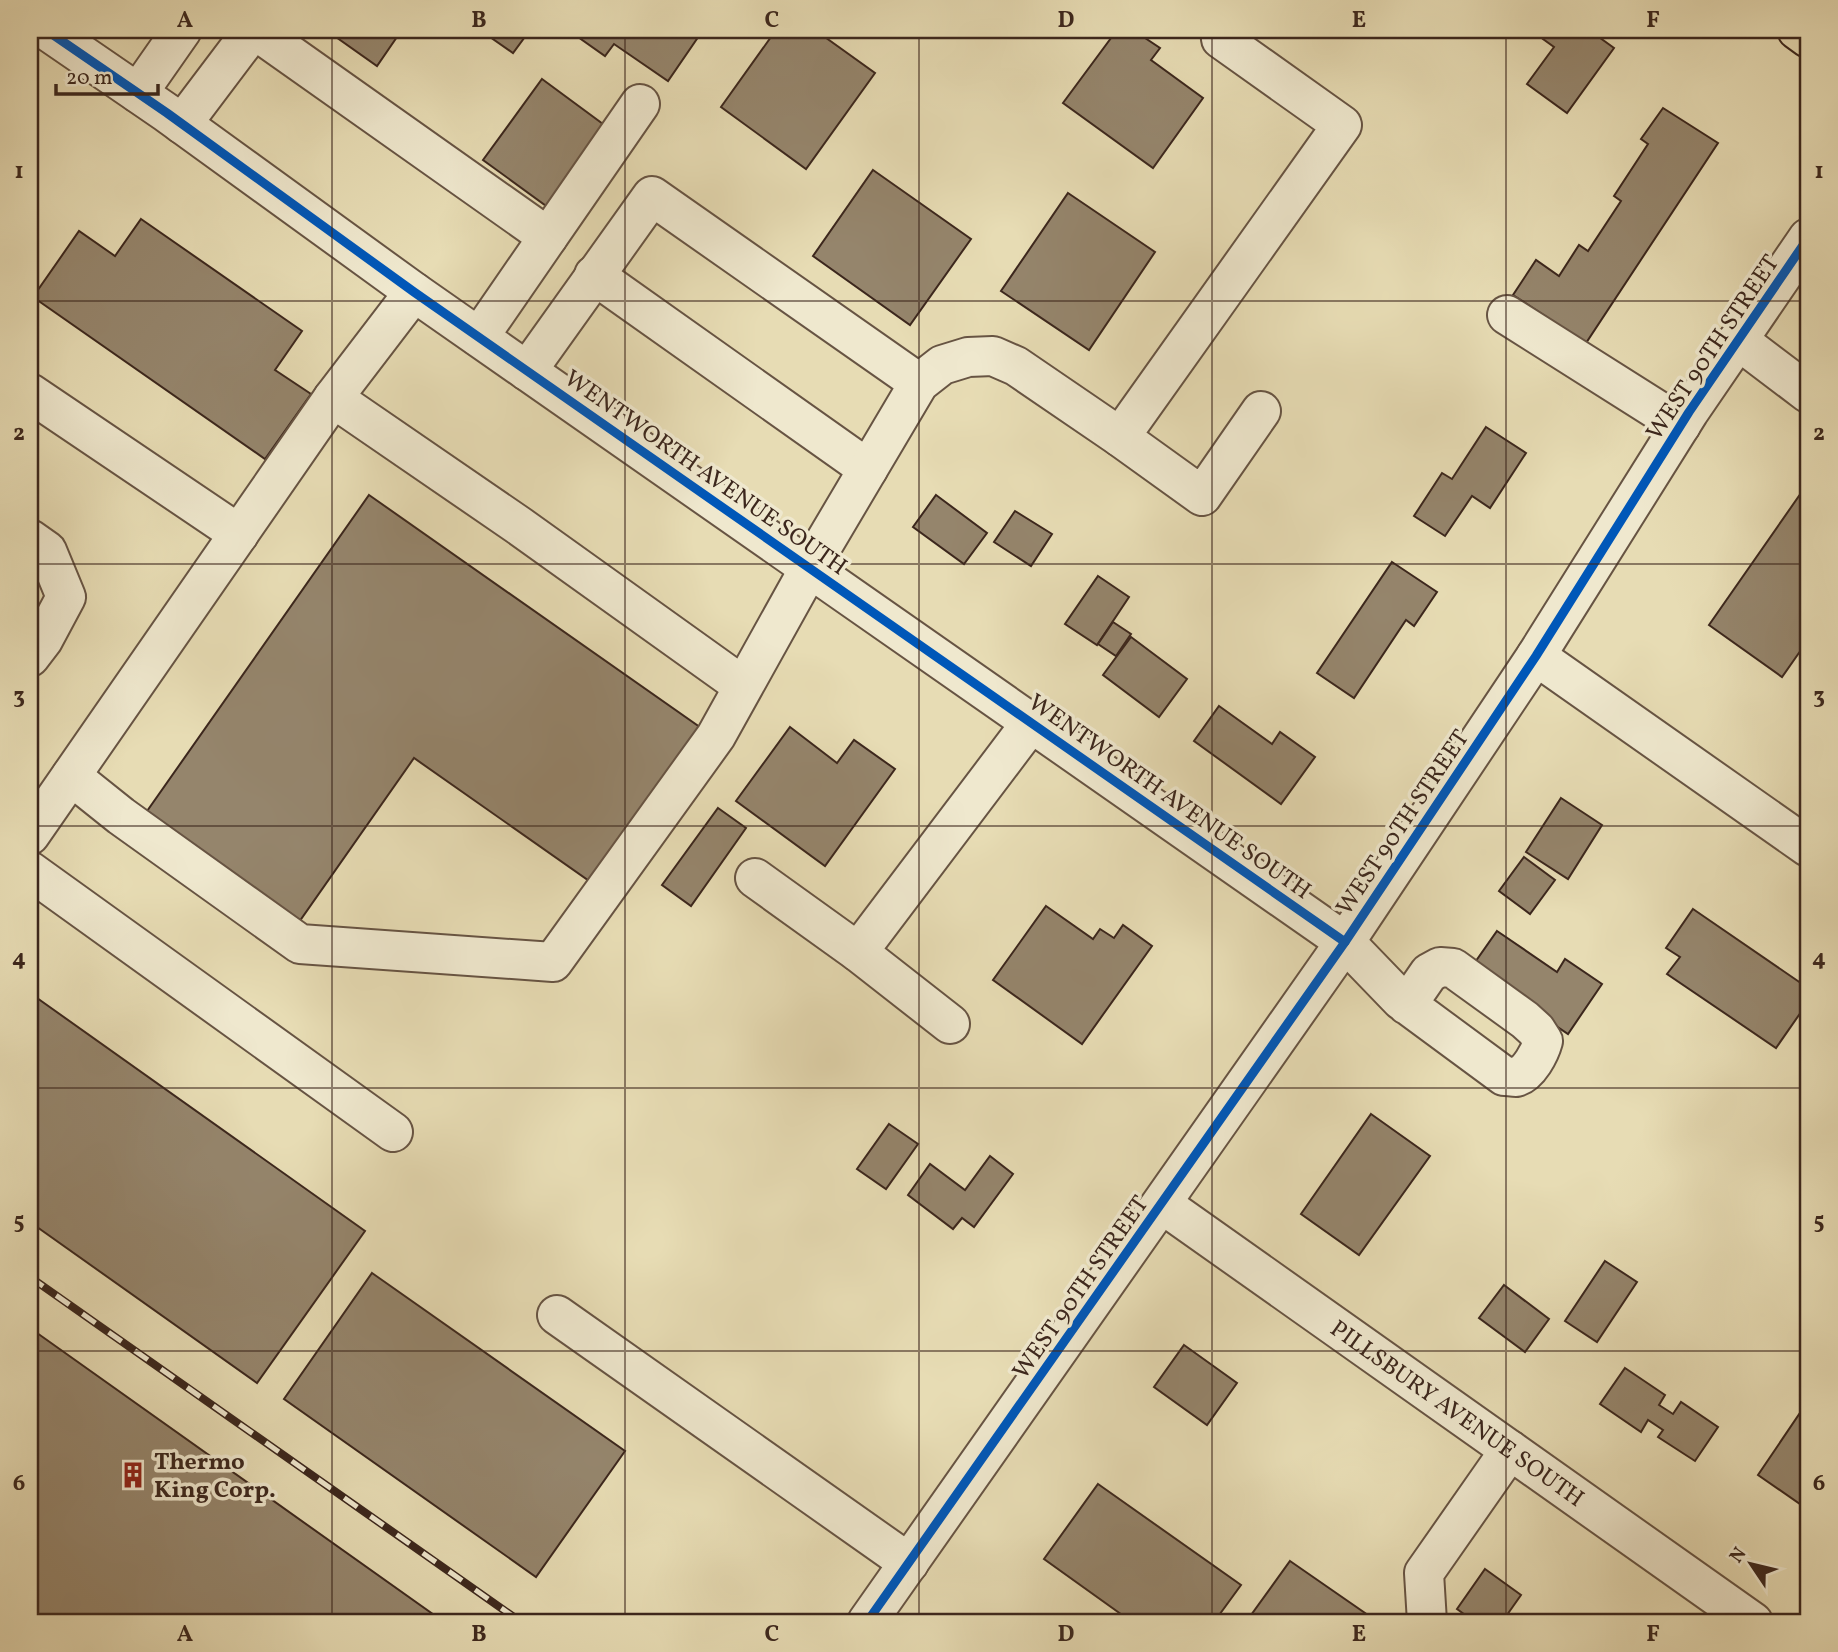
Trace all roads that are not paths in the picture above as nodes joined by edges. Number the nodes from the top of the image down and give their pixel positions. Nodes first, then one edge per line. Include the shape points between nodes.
1 (46, 30) edge
2 (182, 30) edge
3 (254, 30) edge
4 (1220, 30) edge
5 (1797, 30) edge
6 (1808, 38) edge
7 (138, 93) junction
8 (640, 104) dead end
9 (182, 124) junction
10 (548, 237) junction
11 (1808, 238) edge
12 (594, 275) junction
13 (414, 292) junction
14 (1507, 315) dead end
15 (479, 337) junction
16 (1738, 340) junction
17 (527, 371) junction
18 (919, 383) junction
19 (30, 393) edge
20 (1808, 393) edge
21 (333, 398) junction
22 (1261, 411) dead end
23 (1681, 425) junction
24 (1120, 438) junction
25 (868, 469) junction
26 (239, 534) junction
27 (30, 538) edge
28 (810, 567) junction
29 (1536, 656) junction
30 (30, 657) edge
31 (743, 686) junction
32 (1031, 723) junction
33 (71, 776) junction
34 (30, 835) edge
35 (1808, 846) edge
36 (30, 871) edge
37 (755, 878) dead end
38 (1345, 942) junction
39 (858, 952) junction
40 (1407, 1005) dead end
41 (950, 1024) dead end
42 (393, 1132) dead end
43 (1162, 1204) junction
44 (557, 1315) dead end
45 (1510, 1450) junction
46 (909, 1563) junction
47 (867, 1622) edge
48 (1427, 1622) edge
49 (1754, 1622) edge

1 - 7 street, WENTWORTH AVENUE SOUTH
2 - 7 street
3 - 9 street
3 - 10 street
4 - 24 street via 1221,39 1342,125
5 - 6 main road
7 - 9 street, WENTWORTH AVENUE SOUTH
8 - 10 street
9 - 13 street, WENTWORTH AVENUE SOUTH
10 - 15 street
11 - 16 street, WEST 90TH STREET
12 - 17 street
12 - 18 street via 652,196
12 - 25 street
13 - 15 street, WENTWORTH AVENUE SOUTH
13 - 21 street
14 - 23 street
15 - 17 street, WENTWORTH AVENUE SOUTH
16 - 20 street
16 - 23 street, WEST 90TH STREET
17 - 28 street, WENTWORTH AVENUE SOUTH
18 - 24 street via 942,365 993,356 1016,366
18 - 25 street
19 - 26 street
21 - 26 street
21 - 31 street
22 - 24 street via 1202,496
23 - 29 street, WEST 90TH STREET
25 - 28 street
26 - 33 street
27 - 30 street via 47,551 66,597
28 - 31 street
28 - 32 street, WENTWORTH AVENUE SOUTH
29 - 35 street
29 - 38 street, WEST 90TH STREET
31 - 33 street via 716,736 553,962 300,944
32 - 38 street, WENTWORTH AVENUE SOUTH
32 - 39 street
33 - 34 street
36 - 42 street
37 - 39 street
38 - 40 street, WENTWORTH AVENUE SOUTH
38 - 43 street, WEST 90TH STREET
39 - 41 street
43 - 45 street, PILLSBURY AVENUE SOUTH
43 - 46 street, WEST 90TH STREET
44 - 46 street
45 - 48 street via 1424,1573
45 - 49 street, PILLSBURY AVENUE SOUTH
46 - 47 street, WEST 90TH STREET

